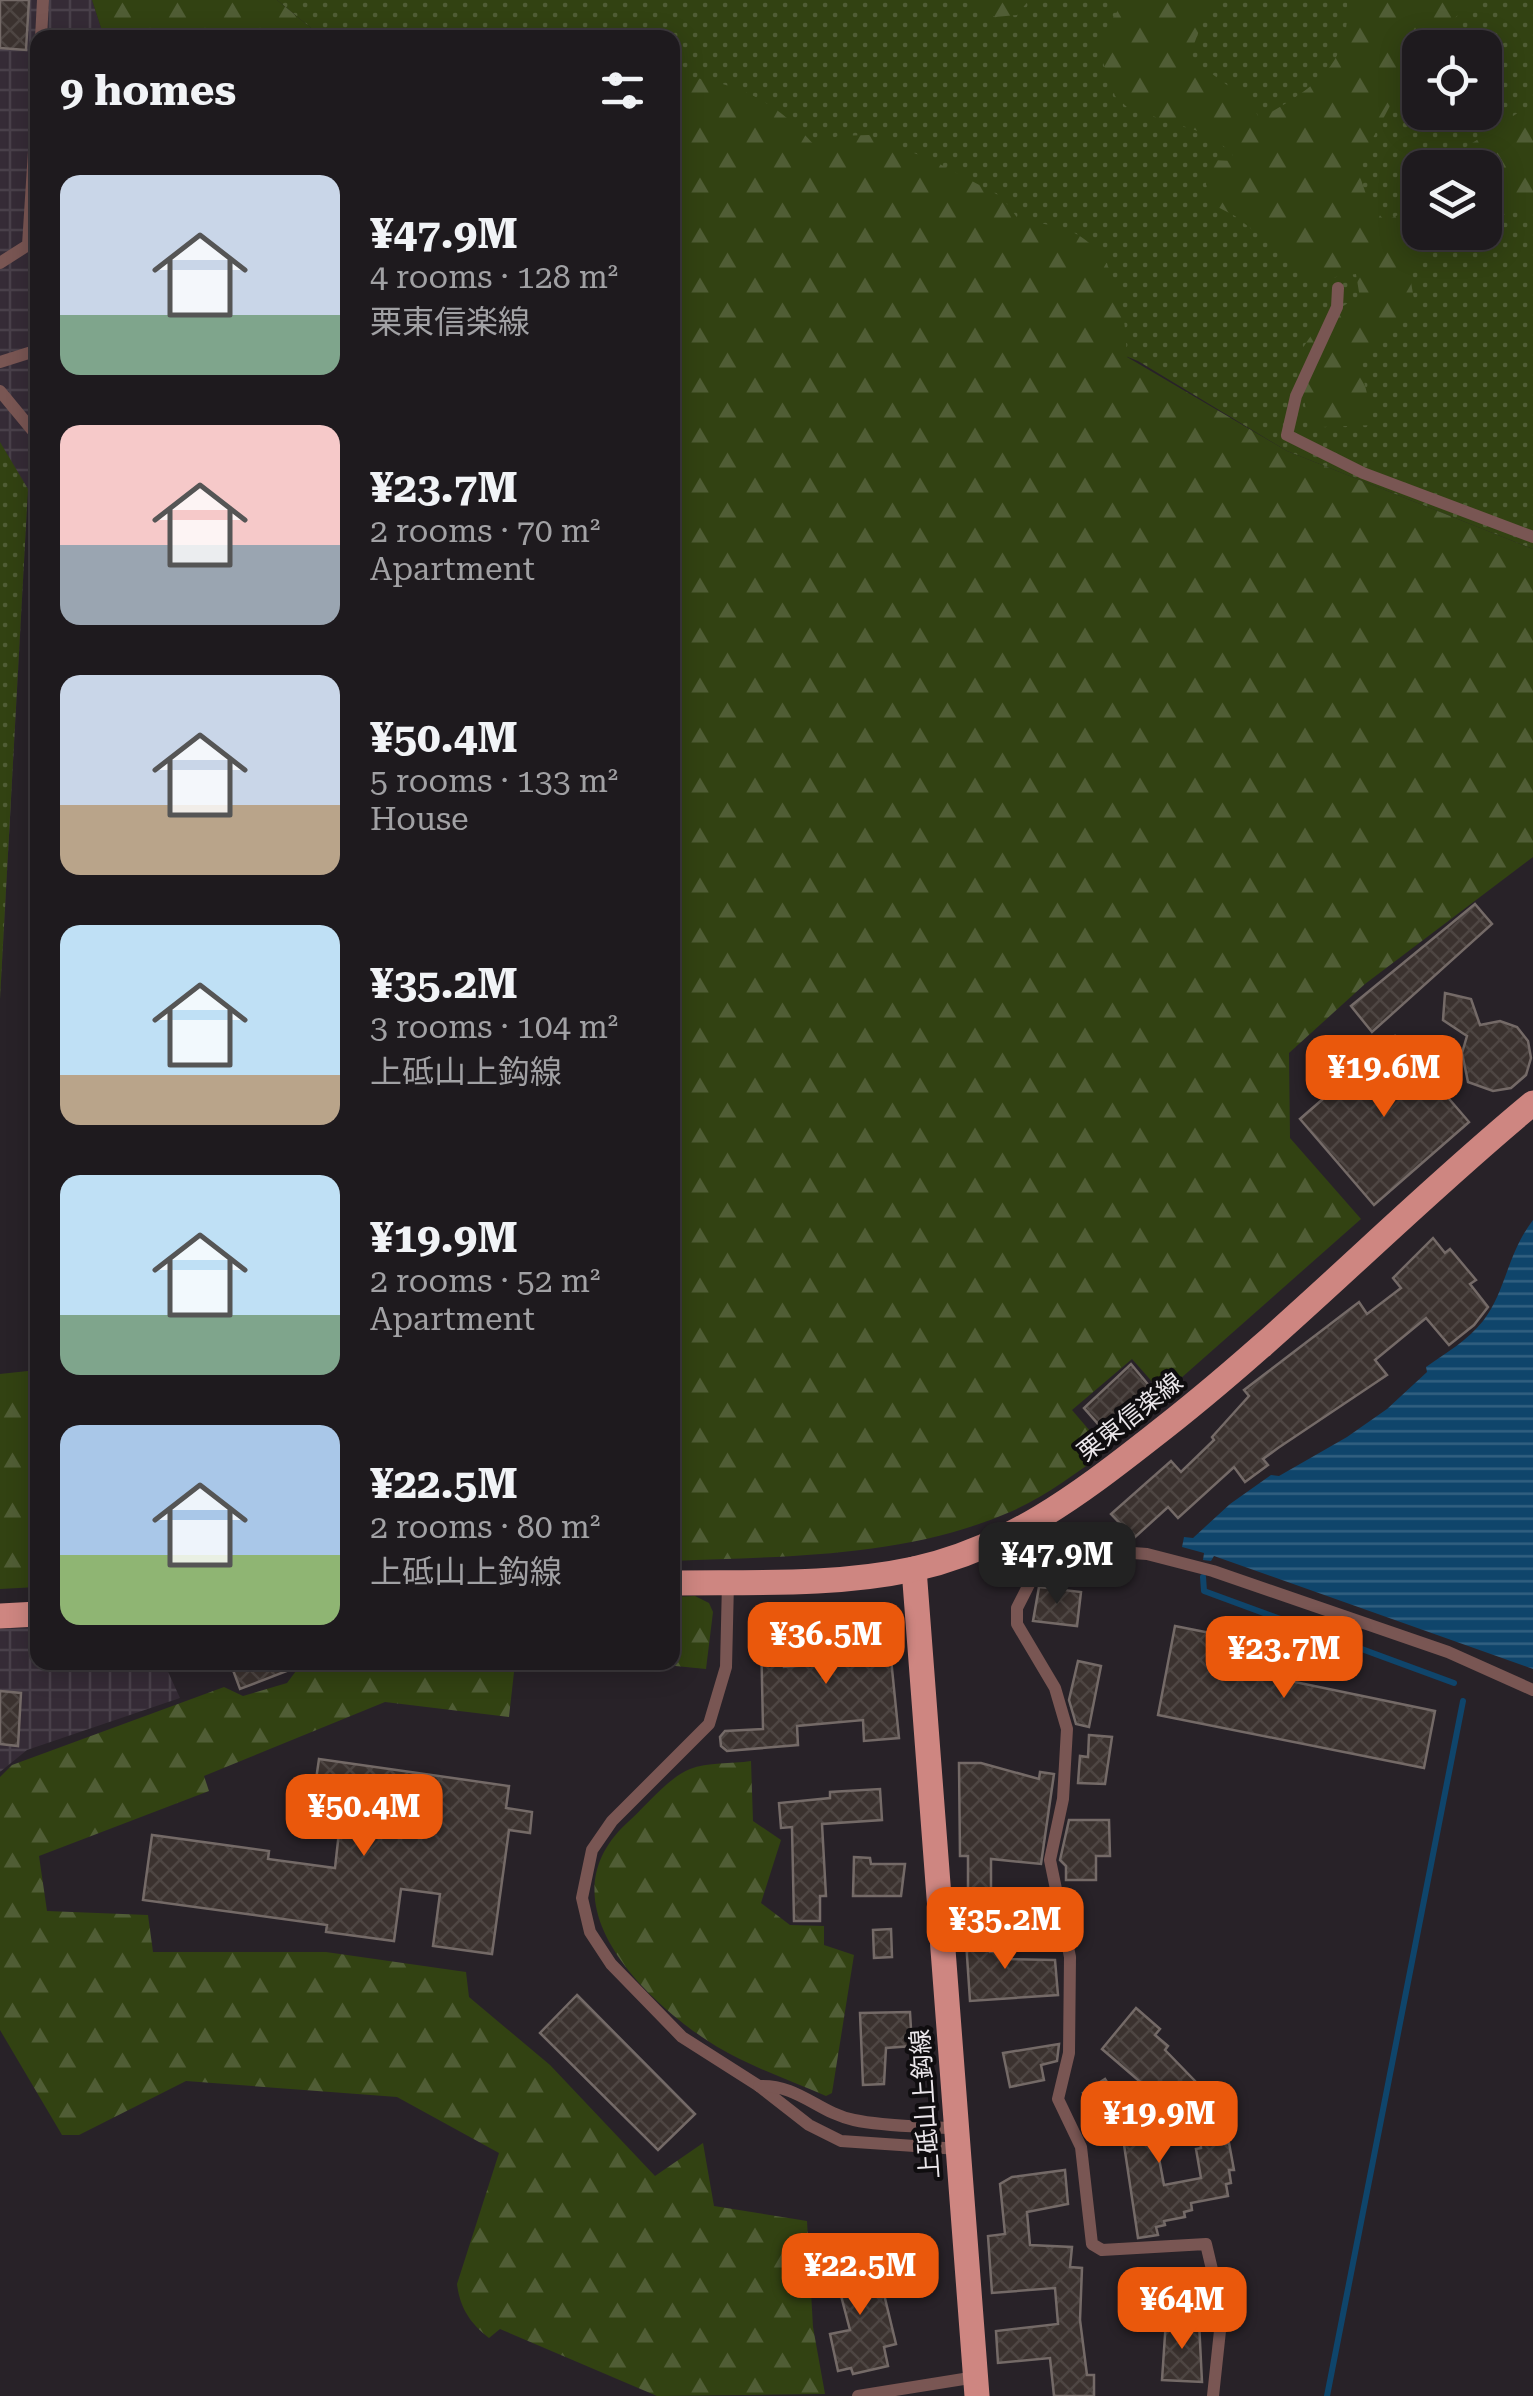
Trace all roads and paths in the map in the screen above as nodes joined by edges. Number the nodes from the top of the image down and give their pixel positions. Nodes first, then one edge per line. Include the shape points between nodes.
1 (43, 0) edge
2 (41, 30) edge
3 (30, 214) edge
4 (0, 263) edge
5 (1338, 288) dead end
6 (30, 353) edge
7 (0, 362) edge
8 (0, 391) edge
9 (30, 428) edge
10 (1533, 537) edge
11 (1533, 1104) edge
12 (1025, 1530) junction
13 (1048, 1547) junction
14 (914, 1569) junction
15 (728, 1582) junction
16 (680, 1583) edge
17 (30, 1614) edge
18 (0, 1616) edge
19 (1533, 1690) edge
20 (760, 2086) junction
21 (958, 2139) junction
22 (976, 2386) edge
23 (858, 2396) edge
24 (1213, 2396) edge

1 - 2 lane
3 - 4 lane via 28,245
5 - 10 lane via 1337,307 1296,396 1287,435
6 - 7 lane
8 - 9 lane
11 - 12 main road, 栗東信楽線 via 1209,1394
12 - 13 street
12 - 14 main road, 栗東信楽線
13 - 19 lane via 1147,1554 1213,1570 1448,1652
13 - 24 lane via 1017,1608 1017,1624 1055,1688 1067,1729 1063,1799 1050,1860 1070,1958 1069,2052 1058,2099 1080,2147 1092,2244 1102,2250 1206,2244 1222,2312
14 - 15 main road, 栗東信楽線 via 847,1579
14 - 21 main road, 上砥山上鈎線
15 - 16 main road, 栗東信楽線
15 - 20 lane via 726,1667 709,1724 612,1821 592,1850 582,1898 590,1932 611,1964 682,2037
17 - 18 main road
20 - 21 lane via 802,2094 856,2121
20 - 21 lane via 783,2109 842,2141
21 - 22 main road, 上砥山上鈎線
22 - 23 lane

